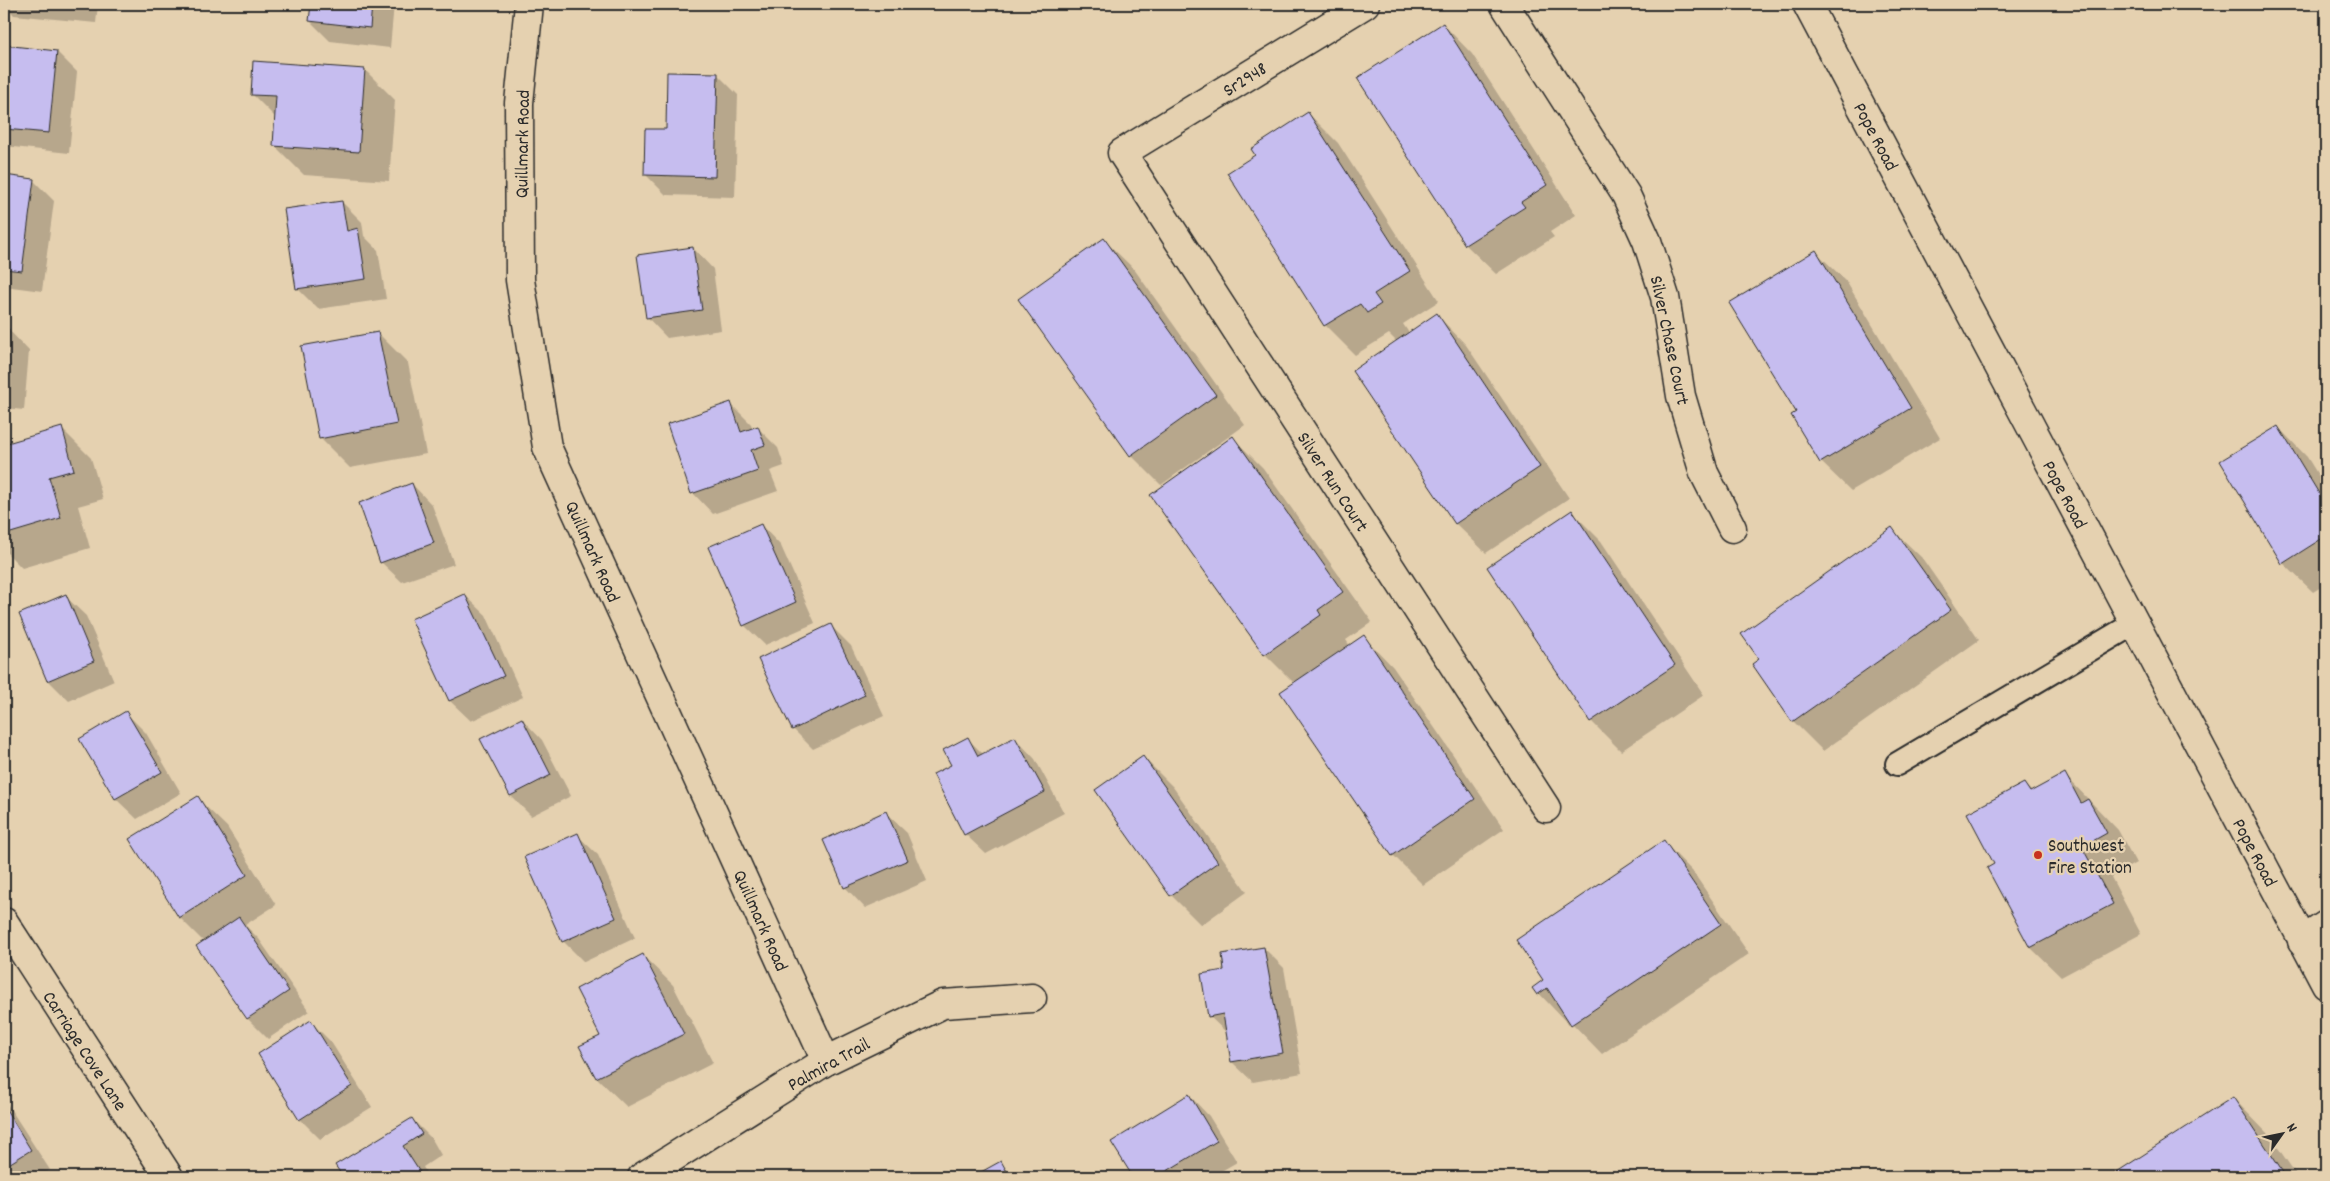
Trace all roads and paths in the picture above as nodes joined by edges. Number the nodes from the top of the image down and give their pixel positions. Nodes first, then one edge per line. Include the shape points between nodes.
1 (529, 4) edge
2 (1365, 4) edge
3 (1504, 4) edge
4 (1807, 4) edge
5 (1122, 153) joint
6 (1732, 528) dead end
7 (2135, 623) junction
8 (1898, 764) dead end
9 (1546, 808) dead end
10 (4, 922) edge
11 (2326, 925) edge
12 (2302, 941) junction
13 (2326, 984) edge
14 (1032, 998) dead end
15 (826, 1061) junction
16 (169, 1177) edge
17 (642, 1177) edge

1 - 15 street, Quillmark Road via 519,103 520,280 547,447
2 - 5 street, Sr2948
3 - 6 street, Silver Chase Court via 1626,195 1647,241 1665,297 1681,396 1704,473
4 - 7 street, Pope Road
5 - 9 street, Silver Run Court
7 - 8 lane
7 - 12 street, Pope Road
10 - 16 street, Carriage Cove Lane
11 - 12 street
12 - 13 street, Pope Road
14 - 15 street, Palmira Trail via 943,1004
15 - 17 street, Palmira Trail

